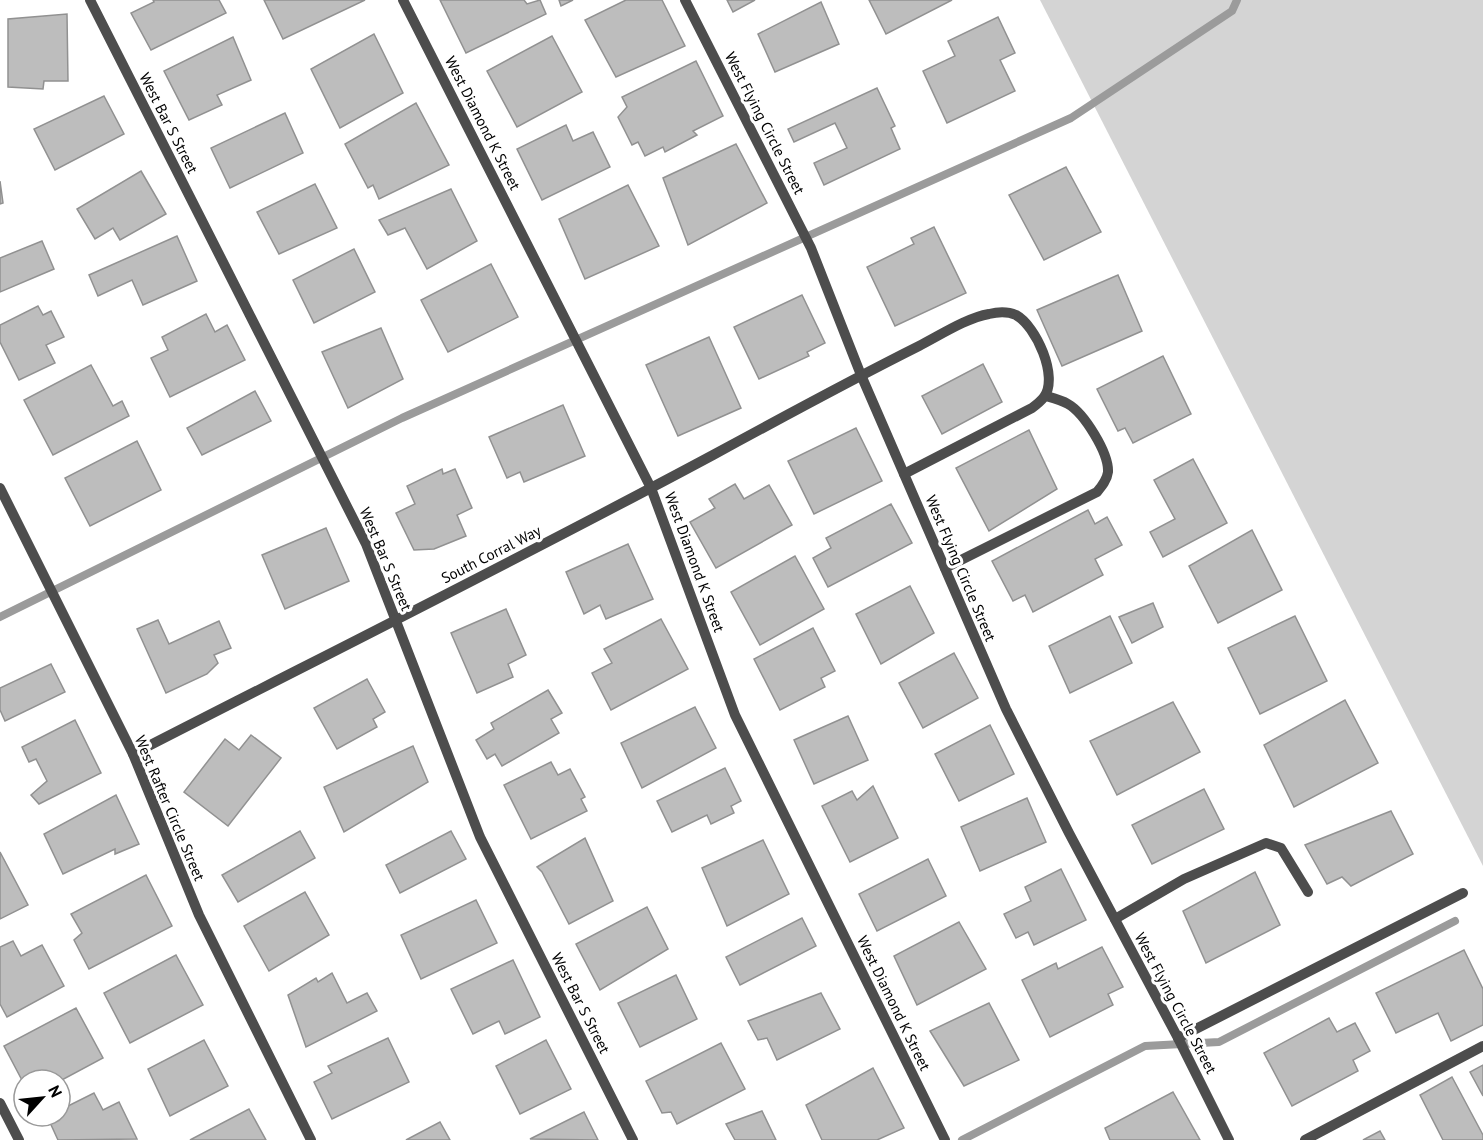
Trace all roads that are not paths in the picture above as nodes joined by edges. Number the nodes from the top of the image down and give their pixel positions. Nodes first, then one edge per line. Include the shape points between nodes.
1 (90, 0) edge
2 (404, 0) edge
3 (685, 0) edge
4 (861, 375) junction
5 (1046, 396) junction
6 (904, 474) junction
7 (0, 488) edge
8 (651, 488) junction
9 (945, 568) junction
10 (395, 621) junction
11 (132, 754) junction
12 (1308, 892) dead end
13 (1463, 893) dead end
14 (1115, 920) junction
15 (1178, 1038) junction
16 (1483, 1046) edge
17 (0, 1103) edge
18 (19, 1140) edge
19 (311, 1140) edge
20 (633, 1140) edge
21 (945, 1140) edge
22 (1229, 1140) edge
23 (1305, 1140) edge

1 - 10 street, West Bar S Street via 366,544
2 - 8 street, West Diamond K Street
3 - 4 street, West Flying Circle Street via 811,248
4 - 5 street, South Corral Way via 984,314 1000,312 1015,315 1028,325 1039,345 1050,375
4 - 6 street, West Flying Circle Street
4 - 8 street, South Corral Way
5 - 6 street via 1032,408
5 - 9 street via 1070,404 1083,417 1106,460 1105,482 1097,492
6 - 9 street, West Flying Circle Street
7 - 11 street, West Rafter Circle Street
8 - 10 street, South Corral Way
8 - 21 street, West Diamond K Street via 735,715
9 - 14 street, West Flying Circle Street via 1006,709
10 - 11 street, South Corral Way
10 - 20 street, West Bar S Street via 480,837
11 - 19 street, West Rafter Circle Street via 199,915
12 - 14 street via 1281,848 1266,843 1184,879
13 - 15 street
14 - 15 street, West Flying Circle Street
15 - 22 street, West Flying Circle Street
16 - 23 street
17 - 18 street

